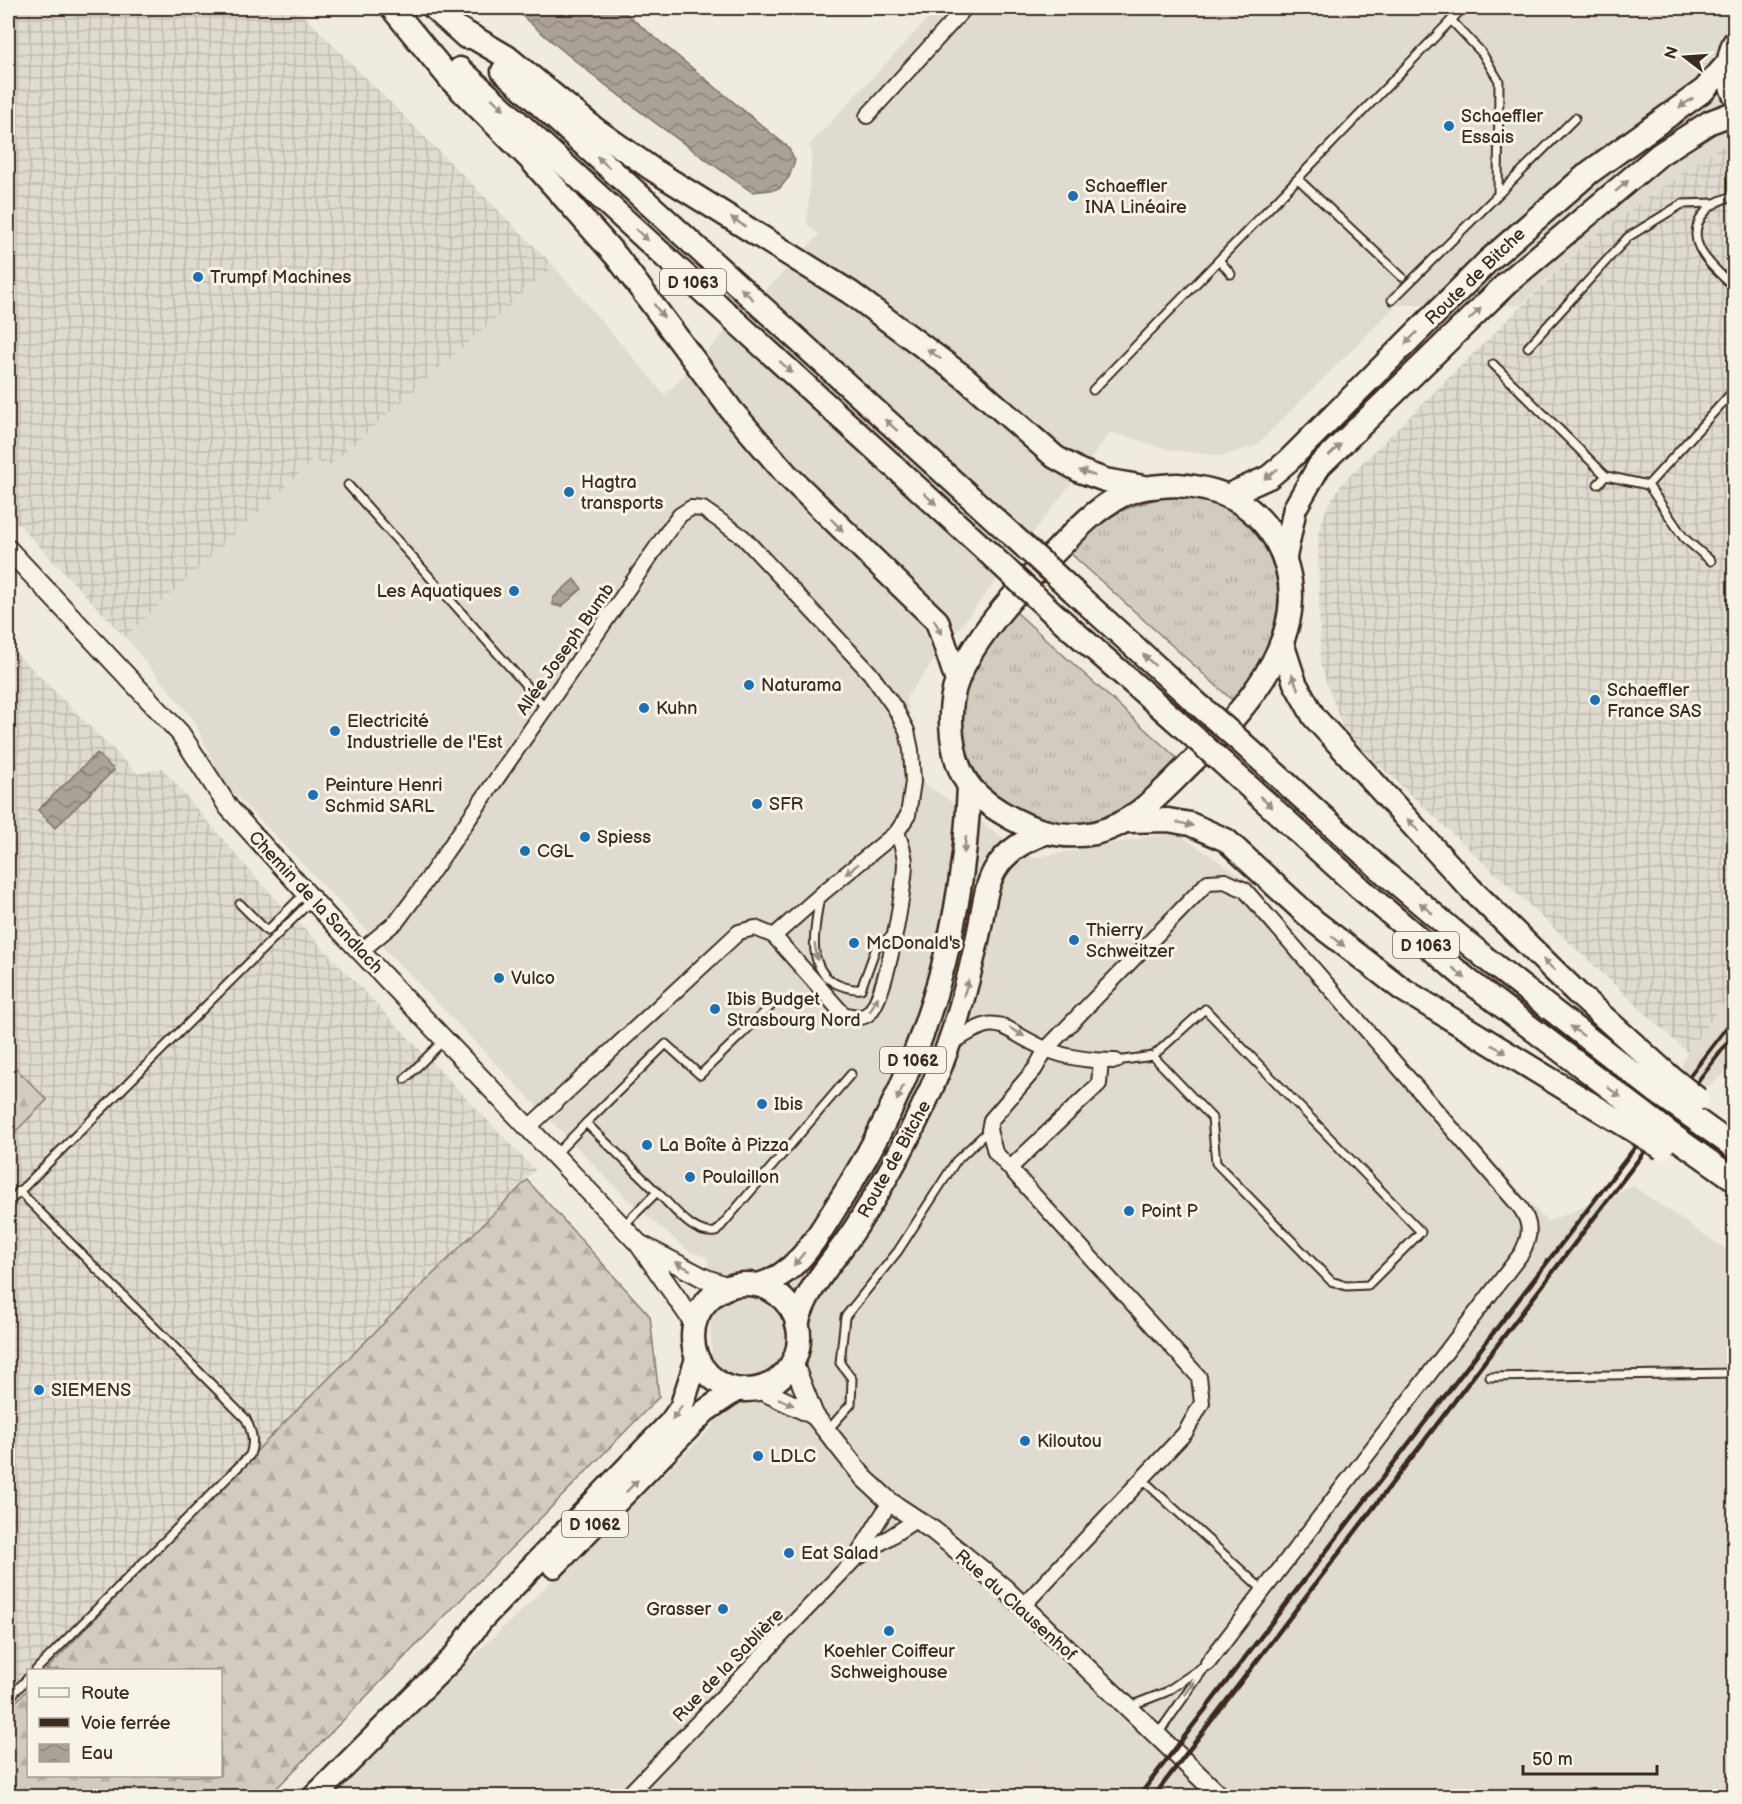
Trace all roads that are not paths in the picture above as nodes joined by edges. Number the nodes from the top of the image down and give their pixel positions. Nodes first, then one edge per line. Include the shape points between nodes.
1 (392, 8) edge
2 (434, 8) edge
3 (965, 8) edge
4 (1463, 8) edge
5 (1450, 20) junction
6 (454, 26) junction
7 (1731, 53) edge
8 (1734, 94) edge
9 (1734, 113) edge
10 (867, 116) dead end
11 (1575, 118) dead end
12 (1299, 180) junction
13 (1498, 194) junction
14 (1734, 197) edge
15 (1714, 203) junction
16 (1220, 261) junction
17 (1231, 274) dead end
18 (1402, 277) dead end
19 (1734, 287) edge
20 (1392, 300) dead end
21 (1528, 347) dead end
22 (1493, 364) dead end
23 (1093, 390) dead end
24 (1734, 390) edge
25 (1606, 476) junction
26 (1598, 484) dead end
27 (348, 485) dead end
28 (1648, 485) junction
29 (1144, 487) junction
30 (1229, 495) junction
31 (8, 549) edge
32 (1285, 557) junction
33 (1711, 561) dead end
34 (1282, 644) junction
35 (957, 681) junction
36 (546, 708) junction
37 (969, 786) junction
38 (1127, 821) junction
39 (897, 832) junction
40 (1045, 833) junction
41 (310, 895) junction
42 (821, 895) junction
43 (240, 904) dead end
44 (894, 934) junction
45 (774, 936) junction
46 (361, 951) junction
47 (776, 1001) dead end
48 (444, 1039) junction
49 (949, 1045) junction
50 (1046, 1049) junction
51 (1153, 1056) junction
52 (1101, 1061) junction
53 (1116, 1061) joint
54 (851, 1074) dead end
55 (405, 1079) dead end
56 (1663, 1084) junction
57 (1636, 1120) junction
58 (586, 1123) junction
59 (529, 1127) junction
60 (989, 1130) junction
61 (1734, 1147) edge
62 (555, 1155) junction
63 (1010, 1168) junction
64 (1734, 1179) edge
65 (19, 1191) junction
66 (657, 1192) junction
67 (8, 1203) edge
68 (622, 1227) junction
69 (639, 1244) junction
70 (758, 1285) junction
71 (728, 1287) junction
72 (694, 1323) junction
73 (797, 1324) junction
74 (697, 1359) junction
75 (793, 1362) junction
76 (1734, 1373) edge
77 (1490, 1377) dead end
78 (759, 1389) junction
79 (736, 1390) junction
80 (814, 1415) junction
81 (827, 1431) junction
82 (1140, 1478) junction
83 (890, 1502) junction
84 (916, 1520) junction
85 (855, 1559) junction
86 (1264, 1591) junction
87 (1023, 1606) junction
88 (454, 1657) junction
89 (1208, 1663) junction
90 (38, 1669) edge
91 (27, 1679) edge
92 (8, 1699) edge
93 (1126, 1707) junction
94 (1157, 1736) junction
95 (315, 1797) edge
96 (627, 1797) edge
97 (1220, 1797) edge

1 -> 35 main road via 451,80 530,159 617,257 732,411 791,479 937,621
1 -> 57 main road, D 1063, bridge via 1054,614 1360,888
2 - 6 main road, D 1063
3 - 10 street
4 - 5 lane
5 - 12 lane
5 - 13 lane via 1482,53 1499,81
29 -> 6 main road via 1097,477 1055,457 964,377 851,293 652,169 595,129 507,57
56 -> 6 main road, D 1063, bridge via 1489,961 1380,869
7 - 8 main road via 1729,76
7 -> 30 main road, Route de Bitche via 1704,90 1590,172 1488,261 1289,460 1269,477
32 -> 9 main road, Route de Bitche via 1295,508 1319,466 1525,268 1660,154 1710,122
11 - 13 lane
12 - 16 lane
12 - 18 lane
13 - 20 lane
14 - 15 lane
15 - 19 lane via 1698,222 1698,248
15 - 21 lane via 1682,204 1628,237
16 - 17 lane
16 - 23 lane
22 - 25 lane
24 - 28 lane
25 - 26 lane
25 - 28 lane
27 - 36 lane
28 - 33 lane via 1684,538
29 - 30 main road via 1201,487
29 - 35 main road via 1099,510 1031,577 980,640
30 - 32 main road via 1267,526
31 - 41 street, Chemin de la Sandlach via 180,734 218,794
32 - 34 main road via 1292,587 1290,617
34 - 38 main road via 1259,687 1213,742
56 -> 34 main road via 1470,888 1314,717 1295,683
35 - 37 main road via 952,737 955,755
36 - 39 street, Allée Joseph Bumb via 680,515 691,508 703,509 743,537 870,673 895,708 907,731 914,782 908,815
36 - 46 street, Allée Joseph Bumb via 397,921
37 - 40 main road via 996,810
37 -> 70 main road, Route de Bitche / D 1062 via 964,856 949,946 931,1011 900,1091 853,1181 811,1243 784,1274
38 - 40 main road via 1096,833
38 -> 57 main road via 1190,824 1226,840 1314,921 1394,983
39 -> 42 street
39 - 44 street via 905,863
49 -> 40 main road, Route de Bitche / D 1062 via 995,870 1023,842
41 - 43 lane via 267,932
41 - 46 street, Chemin de la Sandlach
41 - 65 lane
42 -> 44 lane via 814,933 816,960 833,982 861,989 877,945
42 - 45 street
45 -> 44 street via 843,1014 858,1018 869,1014 879,999
45 - 59 street via 755,928 739,933
46 - 48 street, Chemin de la Sandlach
47 - 58 lane via 700,1075 666,1044
48 - 55 lane
48 - 59 street, Chemin de la Sandlach
49 -> 50 street via 971,1030 990,1024 1010,1028
49 - 73 main road, Route de Bitche / D 1062 via 894,1166 808,1294
50 - 52 street
50 - 60 street via 1035,1069 991,1119
50 - 86 street via 1208,882 1225,880 1245,890 1527,1217 1530,1235 1521,1254
51 - 51 lane via 1205,1009 1421,1232 1368,1285 1346,1286 1331,1281 1216,1163 1212,1118
51 - 53 lane
52 - 53 street
52 - 63 street via 1099,1084
54 - 66 lane via 716,1232 698,1230
56 - 61 main road, D 1063, bridge via 1693,1106 1715,1133
57 - 64 main road, D 1063, bridge via 1667,1141 1693,1149
58 - 62 lane
58 - 66 lane
59 - 62 street, Chemin de la Sandlach
60 - 63 street via 995,1152
60 - 81 lane via 956,1161 898,1251 845,1317 840,1363 852,1379 850,1404
62 - 68 street, Chemin de la Sandlach
63 - 82 street via 1199,1377 1202,1403 1185,1433
65 - 67 lane
65 - 90 lane via 246,1419 253,1440 250,1455
66 - 68 lane
68 - 69 street, Chemin de la Sandlach
71 -> 69 street, Chemin de la Sandlach
69 - 72 street, Chemin de la Sandlach
70 - 71 main road
70 - 73 main road via 787,1303
71 - 72 main road via 701,1307
72 - 74 main road via 692,1341
73 - 75 main road via 798,1350
74 - 79 main road via 713,1379
74 -> 88 main road, D 1062 via 681,1408 671,1422 481,1620
75 - 78 main road via 773,1383
75 - 80 street, Rue du Clausenhof
76 - 77 lane
78 - 79 main road
78 -> 80 street, Rue du Clausenhof
88 -> 79 main road, D 1062 via 492,1630 705,1411
80 - 81 street, Rue du Clausenhof
81 - 83 street, Rue du Clausenhof via 864,1478
82 - 86 lane
82 - 87 street
83 - 84 street, Rue du Clausenhof
83 - 85 street, Rue de la Sablière
84 - 85 street, Rue de la Sablière
84 - 87 street, Rue du Clausenhof
85 - 96 street, Rue de la Sablière
86 - 89 street
87 - 93 street, Rue du Clausenhof
88 - 95 main road, D 1062
89 - 93 lane via 1166,1692
94 -> 89 lane
91 - 92 lane
93 - 94 street, Rue du Clausenhof
94 - 97 street, Rue du Clausenhof

